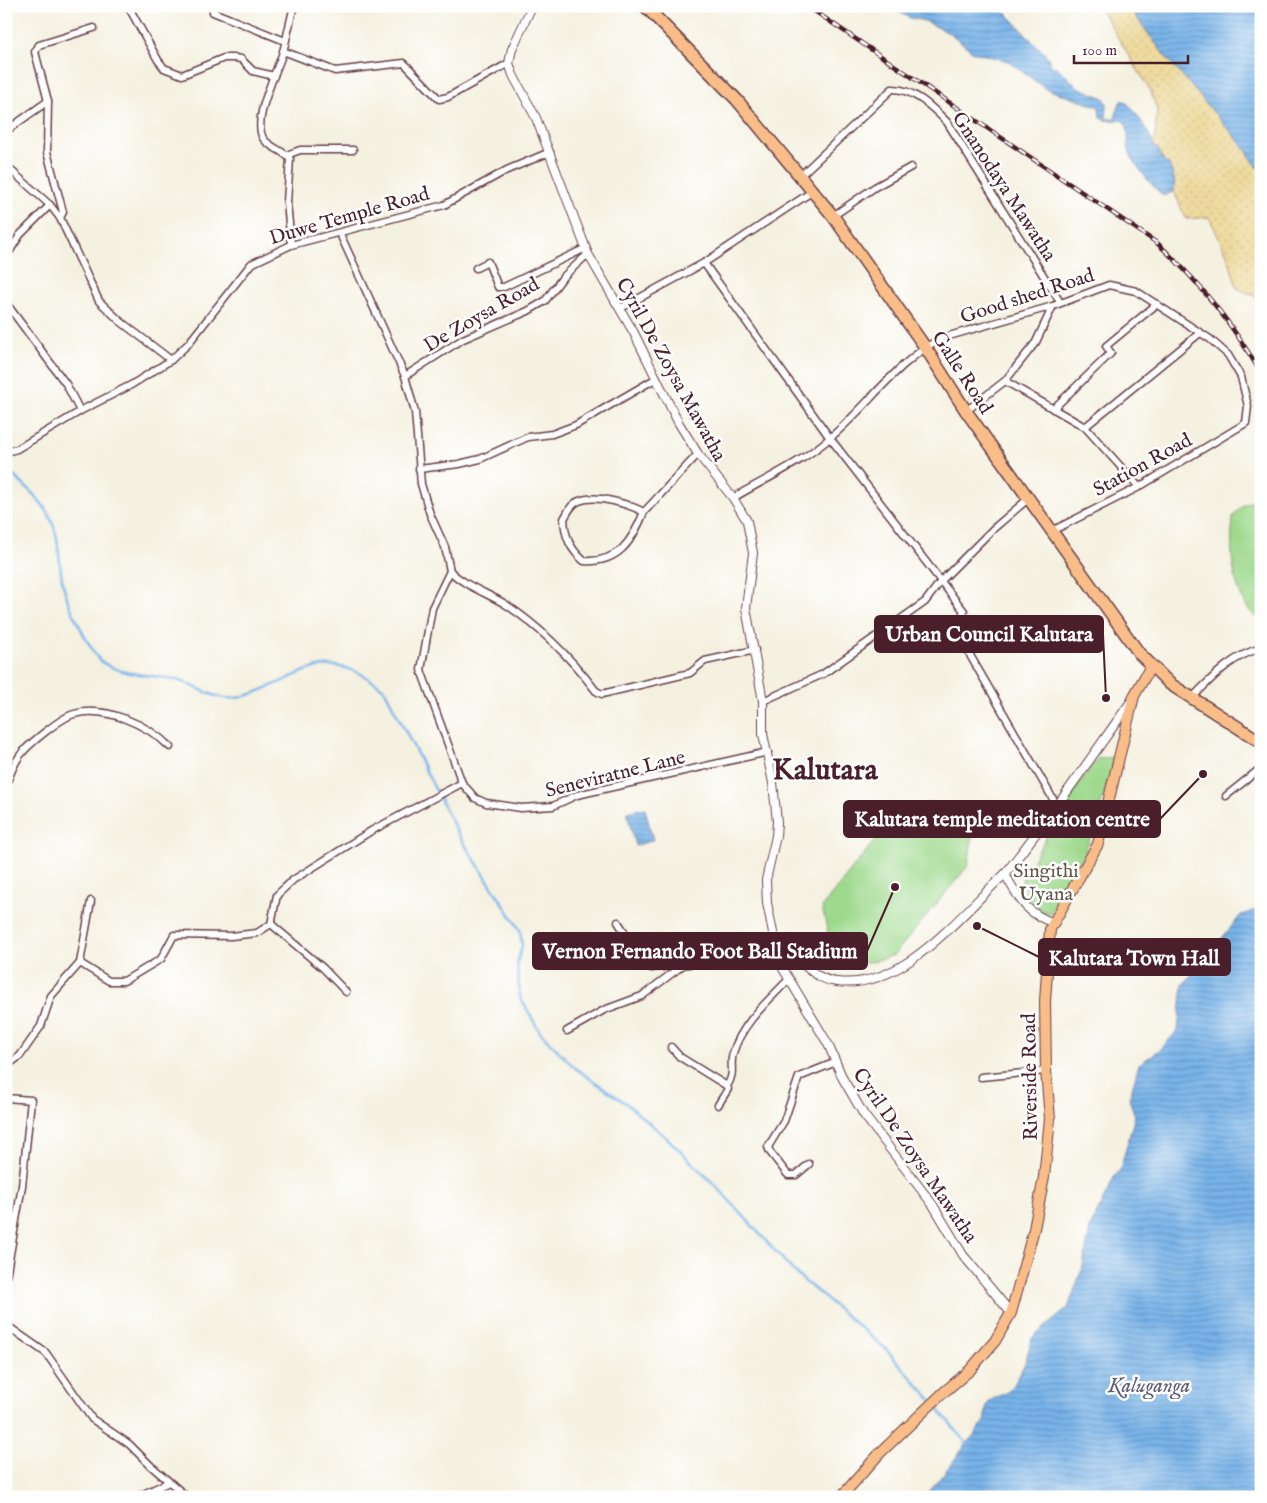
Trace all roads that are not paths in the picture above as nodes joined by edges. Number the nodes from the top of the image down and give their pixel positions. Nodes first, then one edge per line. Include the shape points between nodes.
1 (128, 6) edge
2 (212, 6) edge
3 (294, 6) edge
4 (532, 6) edge
5 (646, 6) edge
6 (94, 28) dead end
7 (285, 41) junction
8 (283, 52) junction
9 (509, 63) junction
10 (274, 76) junction
11 (48, 100) junction
12 (6, 131) edge
13 (353, 150) dead end
14 (550, 152) junction
15 (288, 155) junction
16 (6, 166) edge
17 (911, 167) dead end
18 (800, 176) junction
19 (813, 190) junction
20 (50, 205) junction
21 (833, 216) junction
22 (60, 218) junction
23 (340, 234) junction
24 (291, 245) junction
25 (587, 251) junction
26 (6, 257) edge
27 (704, 263) junction
28 (476, 268) dead end
29 (1060, 302) junction
30 (6, 303) edge
31 (1157, 304) junction
32 (1053, 306) junction
33 (620, 308) junction
34 (1200, 333) junction
35 (925, 347) junction
36 (171, 360) junction
37 (405, 376) junction
38 (655, 379) junction
39 (1005, 381) junction
40 (1053, 409) junction
41 (80, 411) junction
42 (966, 411) junction
43 (1246, 423) joint
44 (1085, 428) junction
45 (830, 438) junction
46 (6, 452) edge
47 (698, 454) junction
48 (418, 469) junction
49 (1139, 487) junction
50 (733, 498) junction
51 (1028, 499) junction
52 (644, 512) junction
53 (1052, 531) junction
54 (450, 571) junction
55 (941, 581) junction
56 (1261, 648) edge
57 (755, 650) junction
58 (1151, 666) junction
59 (1134, 696) junction
60 (1192, 698) junction
61 (763, 701) junction
62 (1261, 742) edge
63 (170, 747) dead end
64 (768, 752) junction
65 (1261, 768) edge
66 (462, 783) junction
67 (6, 784) edge
68 (1226, 796) dead end
69 (1057, 806) junction
70 (1005, 874) junction
71 (91, 901) dead end
72 (618, 922) dead end
73 (1054, 923) junction
74 (271, 924) junction
75 (775, 948) junction
76 (80, 963) junction
77 (683, 964) junction
78 (789, 979) junction
79 (346, 992) dead end
80 (567, 1031) dead end
81 (671, 1047) dead end
82 (836, 1062) junction
83 (6, 1066) edge
84 (1046, 1071) junction
85 (981, 1077) dead end
86 (727, 1086) junction
87 (6, 1098) edge
88 (718, 1105) dead end
89 (809, 1164) dead end
90 (6, 1277) edge
91 (1011, 1313) junction
92 (6, 1325) edge
93 (169, 1482) junction
94 (137, 1497) edge
95 (187, 1497) edge
96 (841, 1497) edge

1 - 10 street via 164,68 182,75 224,58 234,58 246,63 253,71
2 - 7 street via 214,12
3 - 7 street
4 - 9 street
5 - 18 highway, Galle Road via 737,100
6 - 11 street via 39,45 35,52
7 - 8 street
8 - 9 street via 335,71 404,63 440,99
8 - 10 street
9 - 14 street, Cyril De Zoysa Mawatha
10 - 15 street via 263,108 262,137
11 - 12 street
11 - 22 street via 47,152 63,212
13 - 15 street via 300,150
14 - 23 street, Duwe Temple Road via 508,170 444,205
14 - 25 street, Cyril De Zoysa Mawatha
15 - 24 street via 291,167 287,202
16 - 20 street
17 - 21 street
18 - 19 highway, Galle Road
18 - 29 street, Gnanodaya Mawatha via 892,89 902,89 924,102 947,122
19 - 21 highway, Galle Road
19 - 27 street
20 - 22 street
20 - 26 street via 20,236
21 - 35 highway, Galle Road
22 - 36 street via 99,301
23 - 24 street, Duwe Temple Road
23 - 37 street
24 - 36 street, Duwe Temple Road via 251,264 188,344
25 - 28 street via 504,287 498,287 488,262
25 - 33 street, Cyril De Zoysa Mawatha
25 - 37 street, De Zoysa Road via 545,301 463,340
27 - 33 street
27 - 45 street
29 - 31 street, Good shed Road via 1109,285 1136,291
29 - 32 street, Good shed Road
30 - 41 street via 66,384
31 - 34 street, Good shed Road
31 - 40 street via 1106,346 1111,353
32 - 35 street, Good shed Road via 942,338
32 - 39 street via 1036,342
33 - 38 street, Cyril De Zoysa Mawatha
34 - 43 street, Good shed Road via 1228,355 1241,376 1248,406
34 - 44 street
35 - 42 highway, Galle Road
35 - 45 street, Good shed Road via 892,375
36 - 41 street, Duwe Temple Road via 132,385
37 - 48 street via 415,412
38 - 47 street, Cyril De Zoysa Mawatha
38 - 48 street via 576,425 514,442 480,459
39 - 40 street
39 - 42 street
40 - 44 street
41 - 46 street, Duwe Temple Road via 17,449
42 - 51 highway, Galle Road
43 - 49 street, Station Road
44 - 49 street
45 - 50 street, Good shed Road
45 - 55 street
47 - 50 street, Cyril De Zoysa Mawatha
47 - 52 street
48 - 54 street via 420,484 445,547
49 - 53 street, Station Road
50 - 57 street, Cyril De Zoysa Mawatha via 747,521 753,553 746,608
51 - 53 highway, Galle Road
51 - 55 street via 992,529
52 - 52 street via 602,500 579,501 564,519 569,544 584,561 612,557 633,536
53 - 58 highway, Galle Road
54 - 57 street via 460,581 536,626 571,658 596,691 602,694 690,673 705,661
54 - 66 street, Seneviratne Lane via 432,608 420,670
55 - 61 street via 925,602 823,674
55 - 69 street via 964,611 959,620 960,632 971,657
56 - 60 street via 1242,653
57 - 61 street, Cyril De Zoysa Mawatha
58 - 59 main road, Riverside Road
58 - 60 highway, Galle Road
59 - 69 street
59 - 73 main road, Riverside Road via 1098,844
60 - 62 highway, Galle Road
61 - 64 street, Cyril De Zoysa Mawatha via 763,734
63 - 67 street via 144,729 115,716 76,713 62,718 23,752
64 - 66 street, Seneviratne Lane via 577,795 553,806 537,808 486,803 475,798
64 - 75 street, Cyril De Zoysa Mawatha via 777,822 766,880
65 - 68 street
66 - 74 street via 341,849 293,880 277,895
69 - 70 street
70 - 73 street via 1029,912
70 - 75 street via 938,941 882,976 836,982 815,975 788,951
71 - 76 street
72 - 77 street via 645,964 651,968
73 - 84 main road, Riverside Road via 1050,929 1045,1001
74 - 76 street via 257,933 174,935 161,959 124,981 109,981
74 - 79 street via 324,968
75 - 77 street
75 - 78 street, Cyril De Zoysa Mawatha
76 - 83 street via 51,996 41,1026 20,1056
77 - 80 street via 642,996 604,1010
78 - 82 street, Cyril De Zoysa Mawatha
78 - 86 street via 761,1006 746,1028 733,1052 733,1077
81 - 86 street
82 - 89 street via 799,1077 784,1120 768,1147 788,1175 796,1175
82 - 91 street, Cyril De Zoysa Mawatha via 864,1115 933,1205 963,1255
84 - 85 street
84 - 91 main road, Riverside Road via 1050,1119 1044,1177 1025,1267
86 - 88 street
87 - 90 street via 31,1100 22,1186
91 - 96 main road, Riverside Road via 995,1341 970,1370 880,1453
92 - 93 street via 46,1353 92,1418 129,1444
93 - 94 street
93 - 95 street

